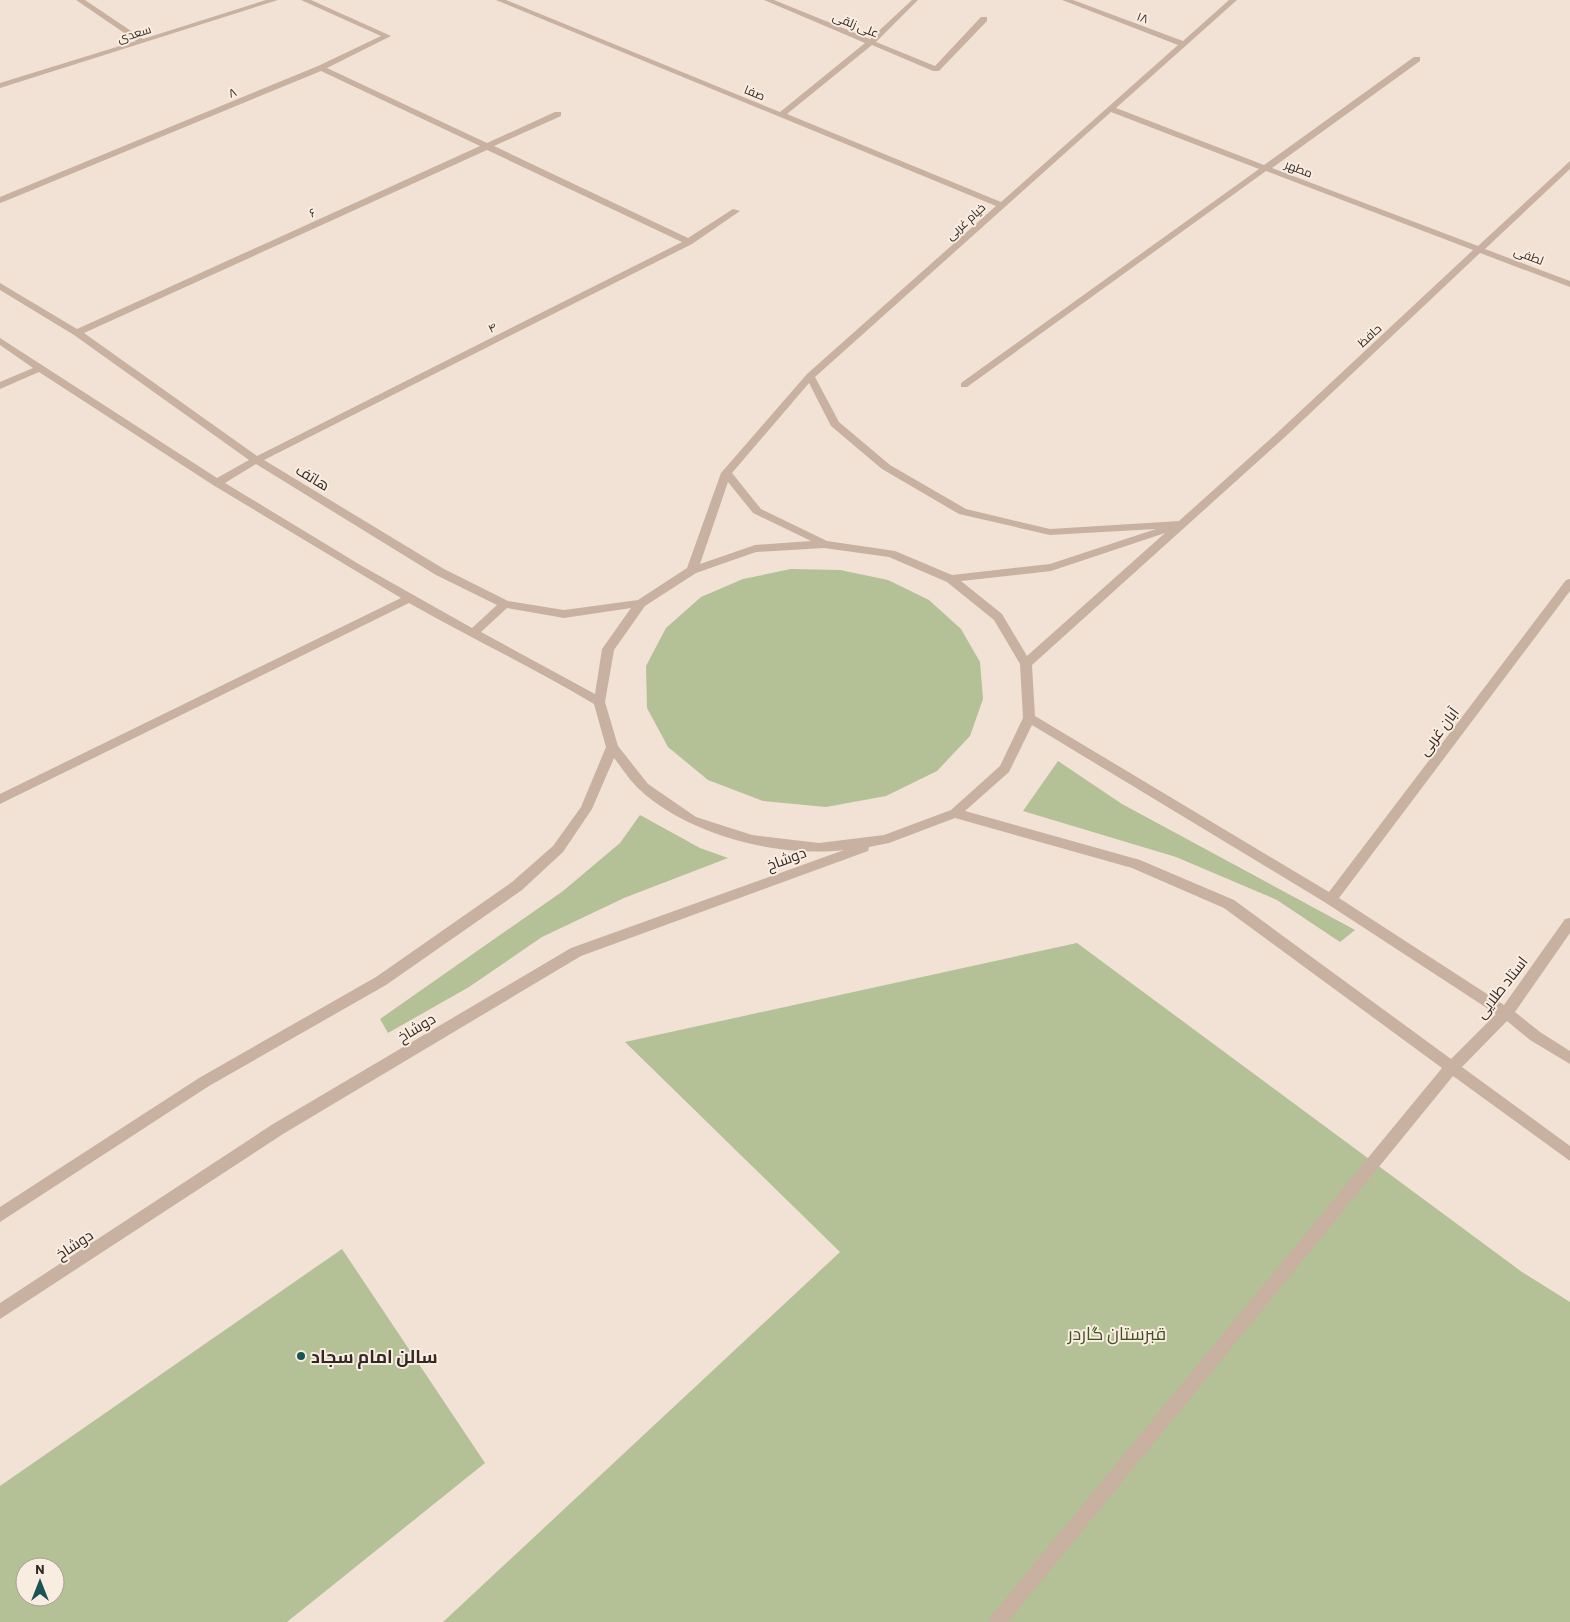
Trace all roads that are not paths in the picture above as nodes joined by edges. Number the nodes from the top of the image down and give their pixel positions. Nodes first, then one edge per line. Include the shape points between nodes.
1 (80, 0) edge
2 (272, 0) edge
3 (305, 0) edge
4 (500, 0) edge
5 (768, 0) edge
6 (1066, 0) edge
7 (1233, 0) edge
8 (915, 1) dead end
9 (984, 19) dead end
10 (143, 42) junction
11 (870, 42) junction
12 (1184, 44) junction
13 (1417, 59) dead end
14 (321, 68) junction
15 (2, 84) edge
16 (1110, 110) junction
17 (558, 114) dead end
18 (781, 115) junction
19 (487, 147) junction
20 (1570, 164) edge
21 (1265, 168) junction
22 (0, 200) edge
23 (1002, 205) junction
24 (736, 210) dead end
25 (689, 242) junction
26 (1479, 249) junction
27 (1570, 284) edge
28 (0, 286) edge
29 (77, 333) junction
30 (0, 341) edge
31 (40, 368) junction
32 (810, 376) junction
33 (964, 385) dead end
34 (0, 386) edge
35 (256, 460) junction
36 (726, 473) junction
37 (218, 483) junction
38 (1183, 524) junction
39 (824, 544) junction
40 (692, 570) junction
41 (951, 579) junction
42 (1570, 583) edge
43 (409, 599) junction
44 (641, 603) junction
45 (505, 604) junction
46 (472, 634) junction
47 (1026, 664) junction
48 (599, 702) junction
49 (1029, 718) junction
50 (612, 747) junction
51 (0, 800) edge
52 (955, 813) junction
53 (885, 840) junction
54 (1331, 899) junction
55 (1570, 923) edge
56 (1506, 1013) junction
57 (1570, 1058) edge
58 (1452, 1067) junction
59 (1570, 1154) edge
60 (0, 1215) edge
61 (0, 1312) edge
62 (997, 1622) edge

1 - 10 street
2 - 10 street, سعدی
3 - 14 street, ۸ via 387,36
4 - 18 street, صفا
5 - 11 street, علی زلقی
6 - 12 street, ۱۸
7 - 12 street, خیام غربی
8 - 11 street
9 - 11 street, علی زلقی via 936,69
10 - 15 street, سعدی
11 - 18 street
12 - 16 street, خیام غربی
13 - 21 street
14 - 19 street
14 - 22 street, ۸
16 - 21 street, مطهر
16 - 23 street, خیام غربی
17 - 19 street, ۶
18 - 23 street, صفا
19 - 25 street
19 - 29 street, ۶
20 - 26 street, حافظ
21 - 26 street, مطهر
21 - 33 street
23 - 32 street, خیام غربی
24 - 25 street, ۴
25 - 35 street, ۴
26 - 27 street, لطفی
26 - 38 street, حافظ
28 - 29 street, هاتف
29 - 35 street, هاتف
30 - 31 street
31 - 34 street
31 - 37 street
32 - 36 street, خیام غربی
32 - 38 street via 836,424 886,467 963,512 1050,532
35 - 37 street, ۴
35 - 45 street, هاتف via 440,572
36 - 39 street via 757,511
36 - 40 street
37 - 43 street
38 - 41 street via 1051,567
38 - 47 street, حافظ
39 - 40 street via 755,549
39 - 41 street via 891,554
40 - 44 street
41 - 47 street via 998,617
42 - 54 street, آبان غربی
43 - 46 street
43 - 51 street
44 - 45 street, هاتف via 564,614
44 - 48 street via 608,649
45 - 46 street
46 - 48 street via 522,656
47 - 49 street
48 - 50 street
49 - 52 street via 1005,769
49 - 54 street
50 - 53 street via 644,787 692,820 752,840 819,848
50 - 60 street via 586,809 558,850 517,886 381,980 204,1082
52 - 53 street
52 - 58 street via 1135,864 1229,904
53 - 61 street, دوشاخ via 576,952 278,1128
54 - 56 street
55 - 56 street, استاد طلایی
56 - 57 street
56 - 58 street, استاد طلایی
58 - 59 street
58 - 62 street, استاد طلایی

